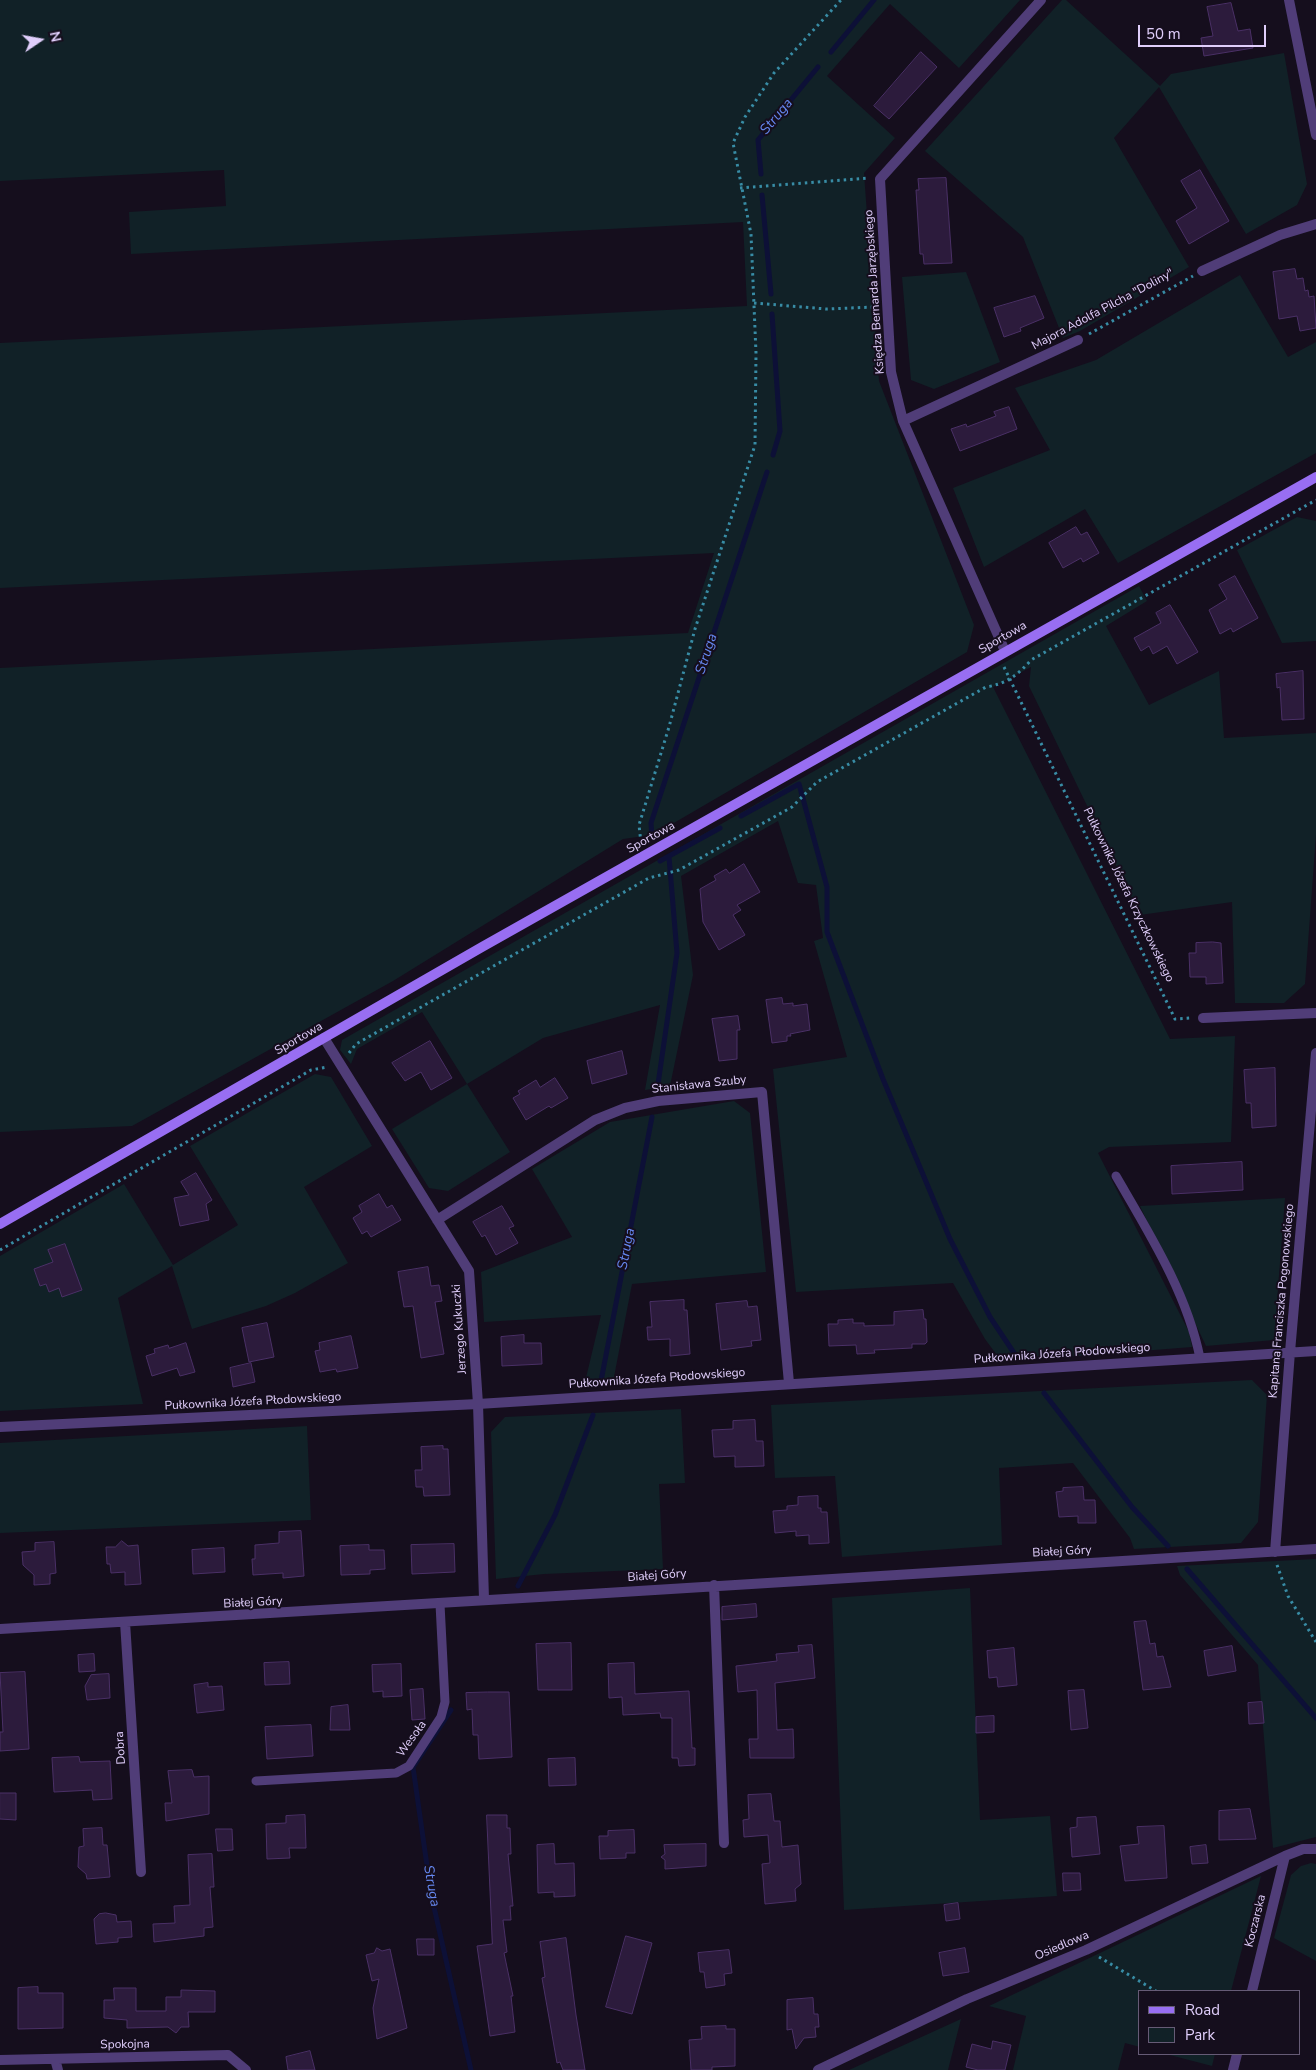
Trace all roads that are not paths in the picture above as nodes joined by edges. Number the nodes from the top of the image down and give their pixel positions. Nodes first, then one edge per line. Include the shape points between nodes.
1 (1041, 0) edge
2 (1289, 0) edge
3 (1316, 135) edge
4 (1316, 224) edge
5 (1202, 271) road end
6 (1078, 340) road end
7 (903, 421) junction
8 (1316, 477) edge
9 (1002, 654) junction
10 (1316, 1013) edge
11 (1203, 1018) road end
12 (324, 1038) junction
13 (1316, 1053) edge
14 (1116, 1176) dead end
15 (437, 1220) junction
16 (0, 1224) edge
17 (1316, 1351) edge
18 (1290, 1352) junction
19 (1200, 1358) junction
20 (789, 1383) junction
21 (478, 1404) junction
22 (0, 1427) edge
23 (1316, 1549) edge
24 (1275, 1552) junction
25 (714, 1585) junction
26 (484, 1599) junction
27 (440, 1604) junction
28 (125, 1622) junction
29 (0, 1629) edge
30 (256, 1781) dead end
31 (724, 1843) dead end
32 (1316, 1849) edge
33 (1285, 1856) junction
34 (141, 1872) dead end
35 (1252, 1990) edge
36 (1236, 2055) edge
37 (55, 2059) junction
38 (0, 2060) edge
39 (58, 2070) edge
40 (246, 2070) edge
41 (818, 2070) edge
42 (1233, 2070) edge

1 - 7 street, Księdza Bernarda Jarzębskiego via 881,180 891,372
2 - 3 street
4 - 5 street via 1280,235
6 - 7 street, Majora Adolfa Pilcha "Doliny"
7 - 9 street, Księdza Bernarda Jarzębskiego
8 - 9 street, Sportowa
9 - 12 street, Sportowa
10 - 11 street
12 - 15 street, Jerzego Kukuczki
12 - 16 street, Sportowa
13 - 18 street, Kapitana Franciszka Pogonowskiego
14 - 19 lane via 1164,1262 1195,1331
15 - 20 street, Stanisława Szuby via 596,1120 624,1108 658,1101 762,1092
15 - 21 street, Jerzego Kukuczki via 469,1271
17 - 18 street, Pułkownika Józefa Płodowskiego
18 - 19 street, Pułkownika Józefa Płodowskiego
18 - 24 street, Kapitana Franciszka Pogonowskiego
19 - 20 street, Pułkownika Józefa Płodowskiego
20 - 21 street, Pułkownika Józefa Płodowskiego
21 - 22 street, Pułkownika Józefa Płodowskiego
21 - 26 street, Jerzego Kukuczki
23 - 24 street, Białej Góry
24 - 25 street, Białej Góry
25 - 26 street, Białej Góry
25 - 31 street
26 - 27 street, Białej Góry
27 - 28 street, Białej Góry
27 - 30 lane, Wesoła via 445,1702 437,1726 409,1766 396,1773
28 - 29 street, Białej Góry
28 - 34 street, Dobra
32 - 33 street, Osiedlowa via 1302,1849
33 - 35 street, Koczarska
33 - 41 street, Osiedlowa via 1086,1950 967,1999
36 - 42 street
37 - 38 street, Spokojna
37 - 39 street
37 - 40 street, Spokojna via 228,2055

